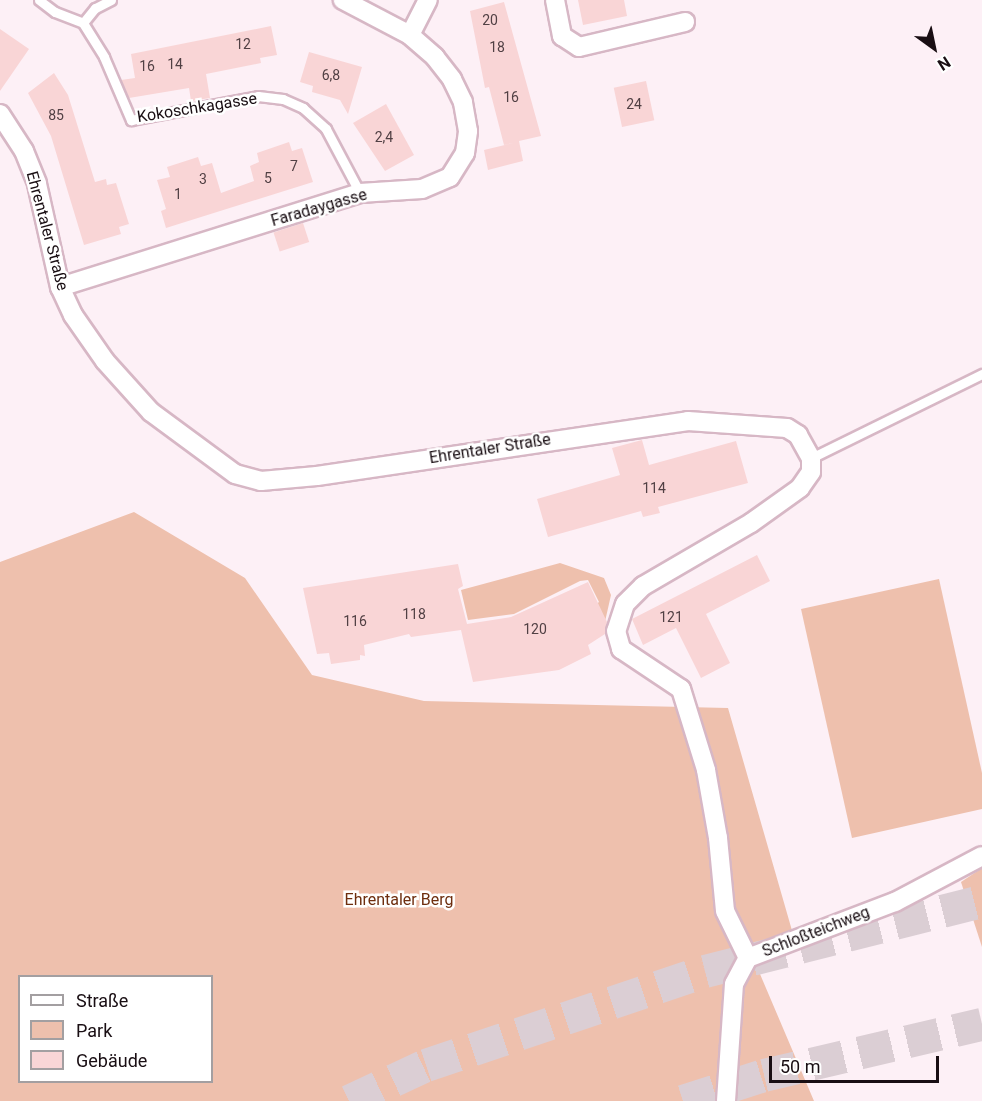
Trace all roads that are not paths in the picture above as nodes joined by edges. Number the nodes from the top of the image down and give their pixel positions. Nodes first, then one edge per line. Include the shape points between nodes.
1 (39, 0) edge
2 (111, 0) edge
3 (343, 0) edge
4 (428, 0) edge
5 (555, 0) edge
6 (685, 22) dead end
7 (83, 23) junction
8 (410, 35) junction
9 (0, 114) edge
10 (360, 193) junction
11 (60, 287) junction
12 (982, 374) edge
13 (811, 458) junction
14 (982, 856) edge
15 (748, 958) junction
16 (726, 1101) edge

1 - 7 lane via 55,12
2 - 7 lane via 95,8
3 - 8 street, Faradaygasse
4 - 8 street
5 - 6 street via 562,36 579,47
7 - 10 lane, Kokoschkagasse via 104,57 131,120 258,96 284,99 303,108 326,129
8 - 10 street, Faradaygasse via 435,57 463,102 468,131 465,153 450,177 437,184 422,189
9 - 11 street, Ehrentaler Straße via 24,151 37,184
10 - 11 street, Faradaygasse
11 - 13 street, Ehrentaler Straße via 73,315 105,361 151,412 235,474 261,481 688,421 787,428 807,446
12 - 13 lane
13 - 15 street via 811,472 787,501 643,586 625,603 616,631 621,649 681,689 706,770 725,911
14 - 15 street, Schloßteichweg via 895,902
15 - 16 street, Schloßteichweg via 734,984

